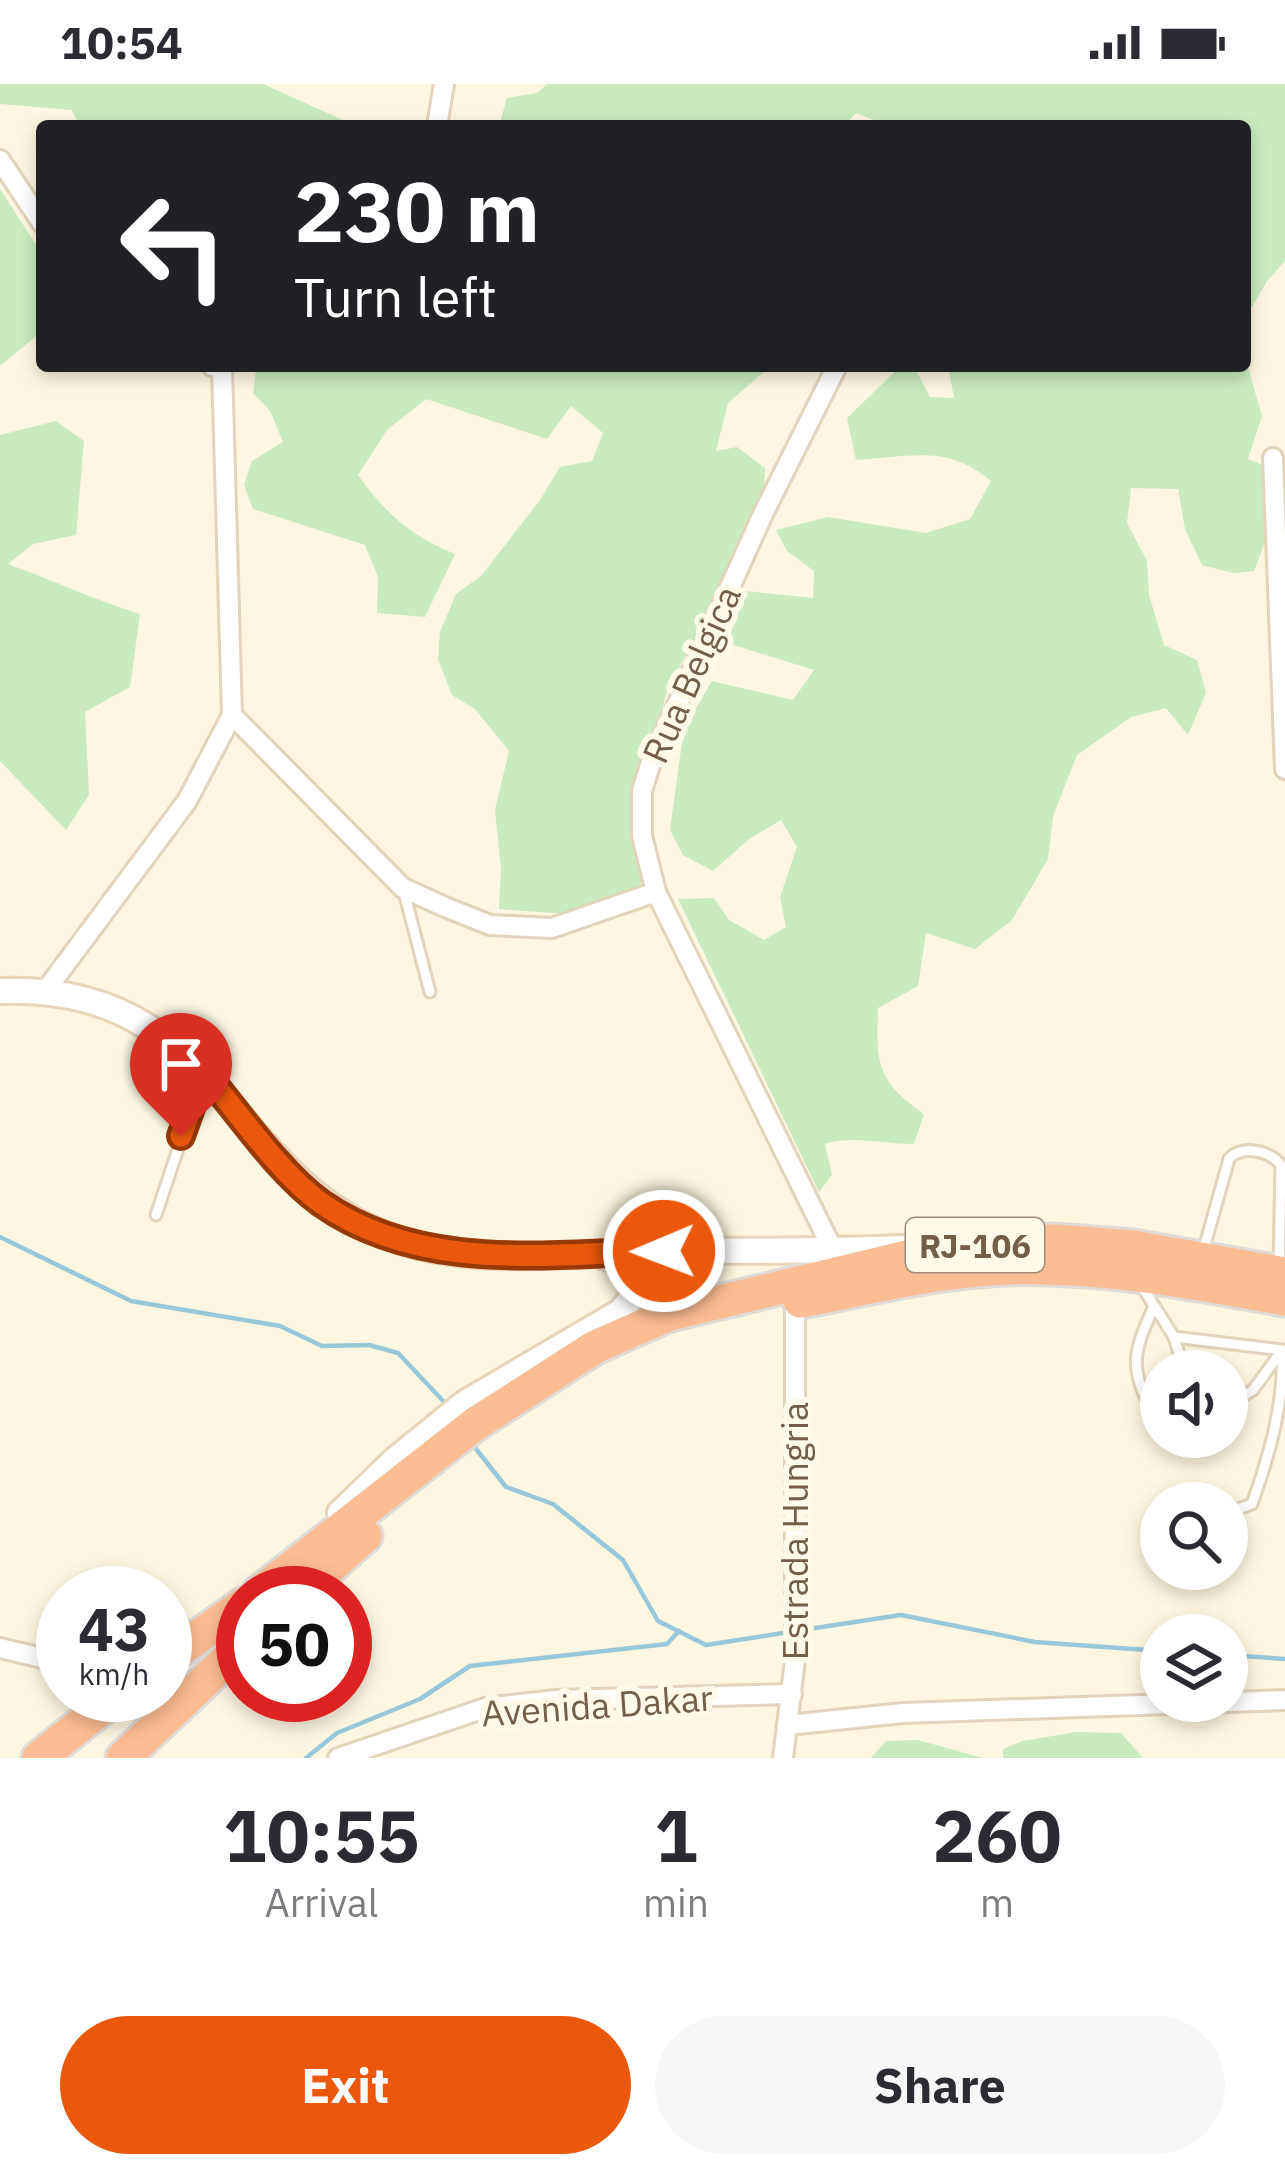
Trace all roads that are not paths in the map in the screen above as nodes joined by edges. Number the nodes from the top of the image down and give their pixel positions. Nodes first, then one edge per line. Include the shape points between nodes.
1 (444, 84) edge
2 (438, 120) edge
3 (0, 160) edge
4 (36, 214) edge
5 (223, 372) edge
6 (834, 372) edge
7 (1273, 458) dead end
8 (232, 716) junction
9 (1285, 769) edge
10 (403, 888) junction
11 (656, 892) junction
12 (0, 992) edge
13 (430, 992) dead end
14 (43, 994) junction
15 (204, 1072) junction
16 (156, 1214) dead end
17 (952, 1246) junction
18 (833, 1250) junction
19 (591, 1252) junction
20 (1201, 1258) junction
21 (1135, 1275) junction
22 (1283, 1282) edge
23 (795, 1302) junction
24 (1154, 1306) junction
25 (1174, 1337) junction
26 (1284, 1349) edge
27 (1178, 1350) edge
28 (1140, 1387) edge
29 (1248, 1393) edge
30 (461, 1432) junction
31 (1248, 1505) edge
32 (312, 1566) edge
33 (0, 1648) edge
34 (36, 1657) edge
35 (216, 1670) edge
36 (792, 1694) junction
37 (1285, 1700) edge
38 (83, 1722) edge
39 (79, 1725) junction
40 (788, 1726) junction
41 (124, 1754) edge
42 (39, 1758) edge
43 (51, 1758) edge
44 (338, 1758) edge
45 (783, 1758) edge

1 - 2 street
3 - 4 street
5 - 8 street
6 - 11 street, Rua Belgica via 650,765 642,836
7 - 9 street
8 - 10 street
8 - 14 street via 187,800
10 - 11 street via 516,929 552,928
10 - 13 lane
11 - 18 street, Rua Belgica
12 - 14 main road
14 - 15 main road via 129,1015
15 - 16 lane
15 - 19 main road via 311,1194 383,1235 452,1252
17 - 18 main road
17 - 20 highway, RJ-106 via 1055,1241
17 - 30 highway, RJ-106 via 670,1314 595,1347
18 - 19 main road
19 - 30 main road via 634,1271 626,1305
20 - 22 highway, RJ-106
20 - 22 lane via 1229,1159 1246,1150 1271,1155 1281,1165
21 - 22 highway, RJ-106
21 - 23 highway, RJ-106 via 1013,1268
21 - 24 lane
23 - 30 highway, RJ-106 via 648,1344
23 - 36 street, Estrada Hungria
24 - 25 lane
24 - 28 lane via 1137,1346
25 - 26 lane
25 - 27 lane
26 - 29 lane
26 - 31 lane via 1284,1382
30 - 32 highway, RJ-106
33 - 34 street
35 - 41 highway
36 - 40 street, Estrada Hungria
36 - 44 street, Avenida Dakar via 485,1708
37 - 40 street via 903,1713
38 - 39 highway
39 - 42 highway
39 - 43 highway
40 - 45 street, Estrada Hungria

